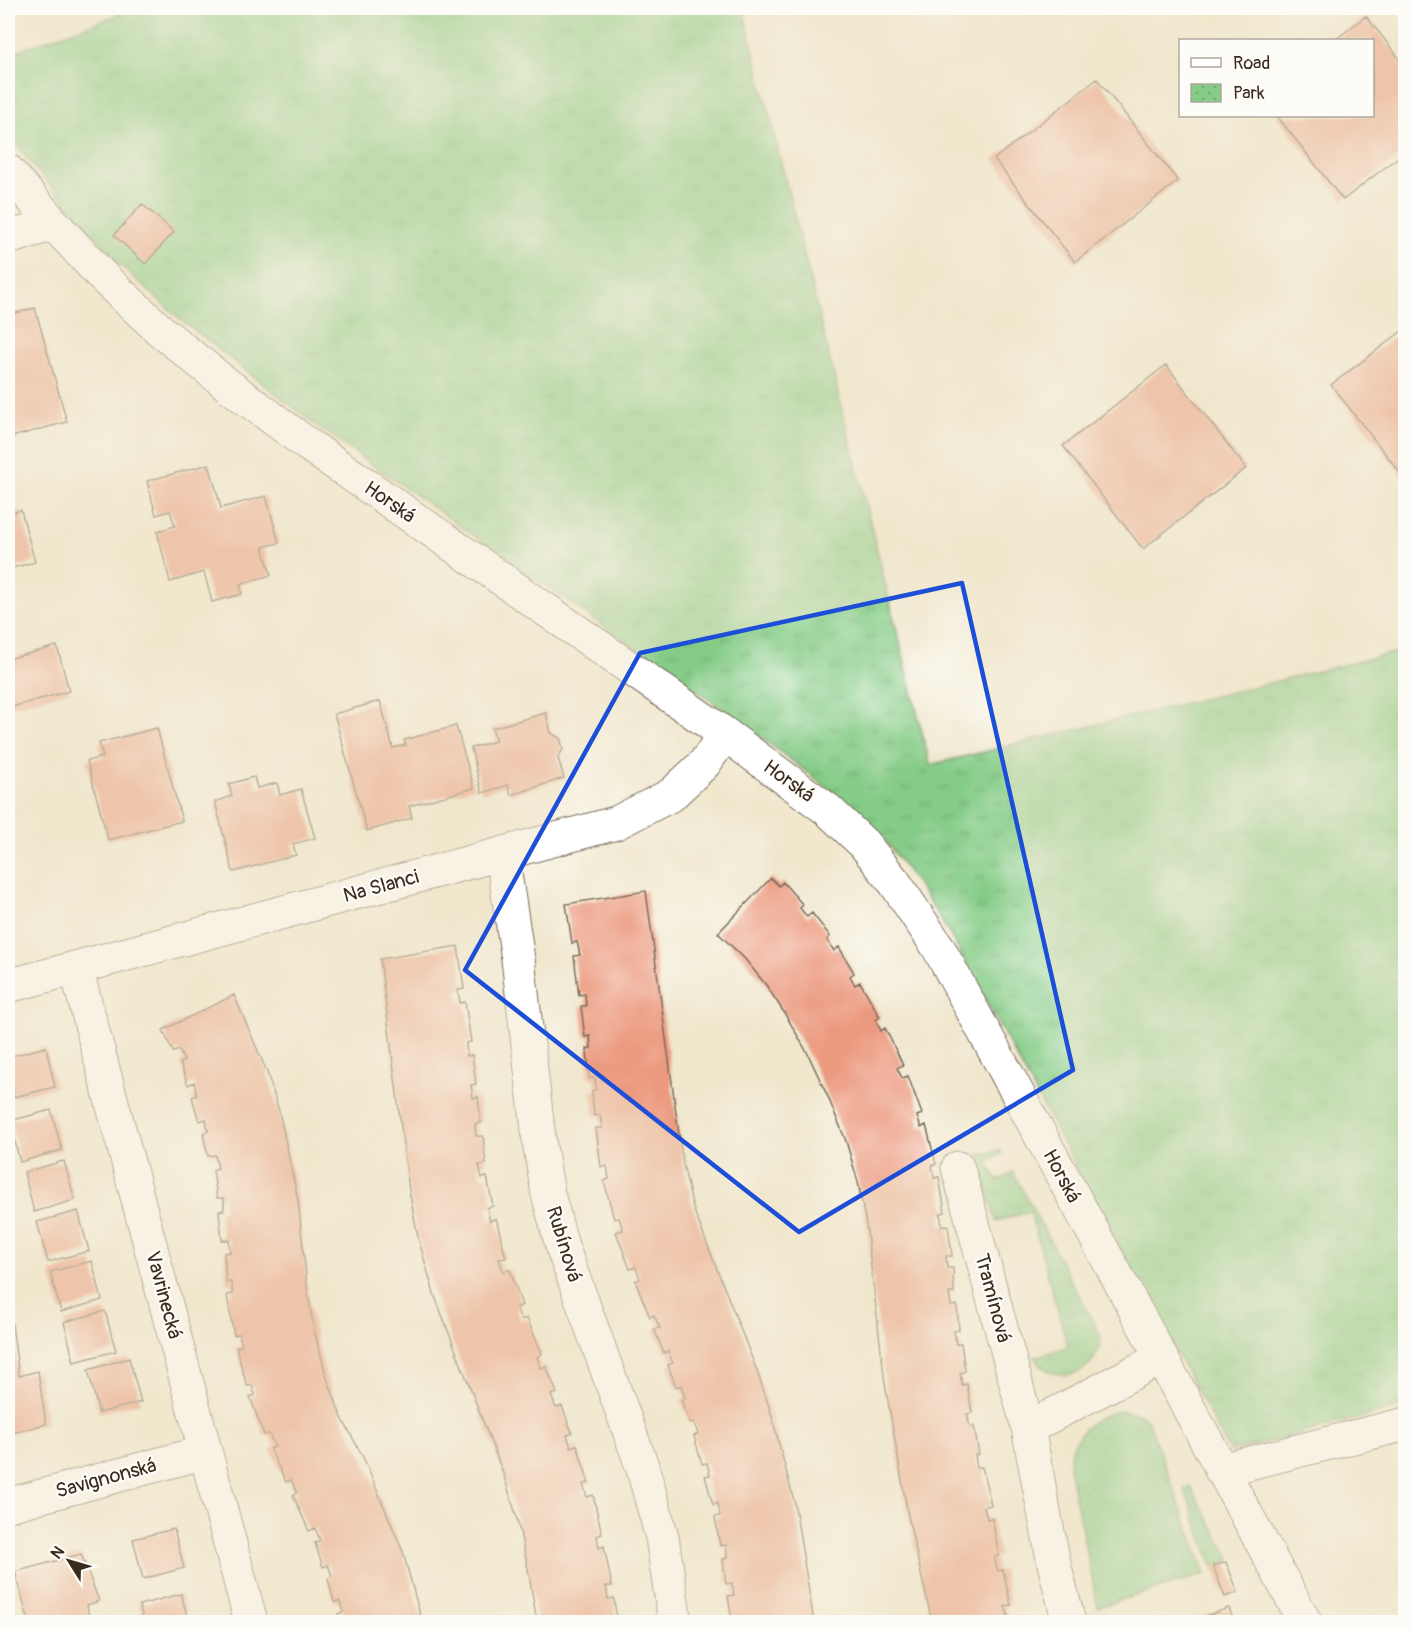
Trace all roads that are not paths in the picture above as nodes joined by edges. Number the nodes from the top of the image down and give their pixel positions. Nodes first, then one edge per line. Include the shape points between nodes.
1 (8, 171) edge
2 (54, 224) junction
3 (8, 238) edge
4 (725, 734) junction
5 (502, 854) junction
6 (76, 968) junction
7 (8, 986) edge
8 (958, 1168) dead end
9 (1161, 1359) junction
10 (1406, 1424) edge
11 (1028, 1428) junction
12 (205, 1452) junction
13 (1221, 1470) junction
14 (8, 1505) edge
15 (251, 1623) edge
16 (675, 1623) edge
17 (1069, 1623) edge
18 (1305, 1623) edge

1 - 2 street, Horská
2 - 3 street
2 - 4 street, Horská via 162,332 224,382 307,444
4 - 5 street, Na Slanci via 704,764 671,795 616,823
4 - 9 street, Horská via 828,810 864,844 909,902 938,947
5 - 6 street, Na Slanci
5 - 16 street, Rubínová via 548,1194 562,1246 642,1466 662,1538
6 - 7 street, Na Slanci
6 - 12 street, Vavrinecká
8 - 11 street, Tramínová
9 - 11 street
9 - 13 street, Horská
10 - 13 street
11 - 17 street, Tramínová
12 - 14 street, Savignonská
12 - 15 street, Vavrinecká
13 - 18 street, Horská

